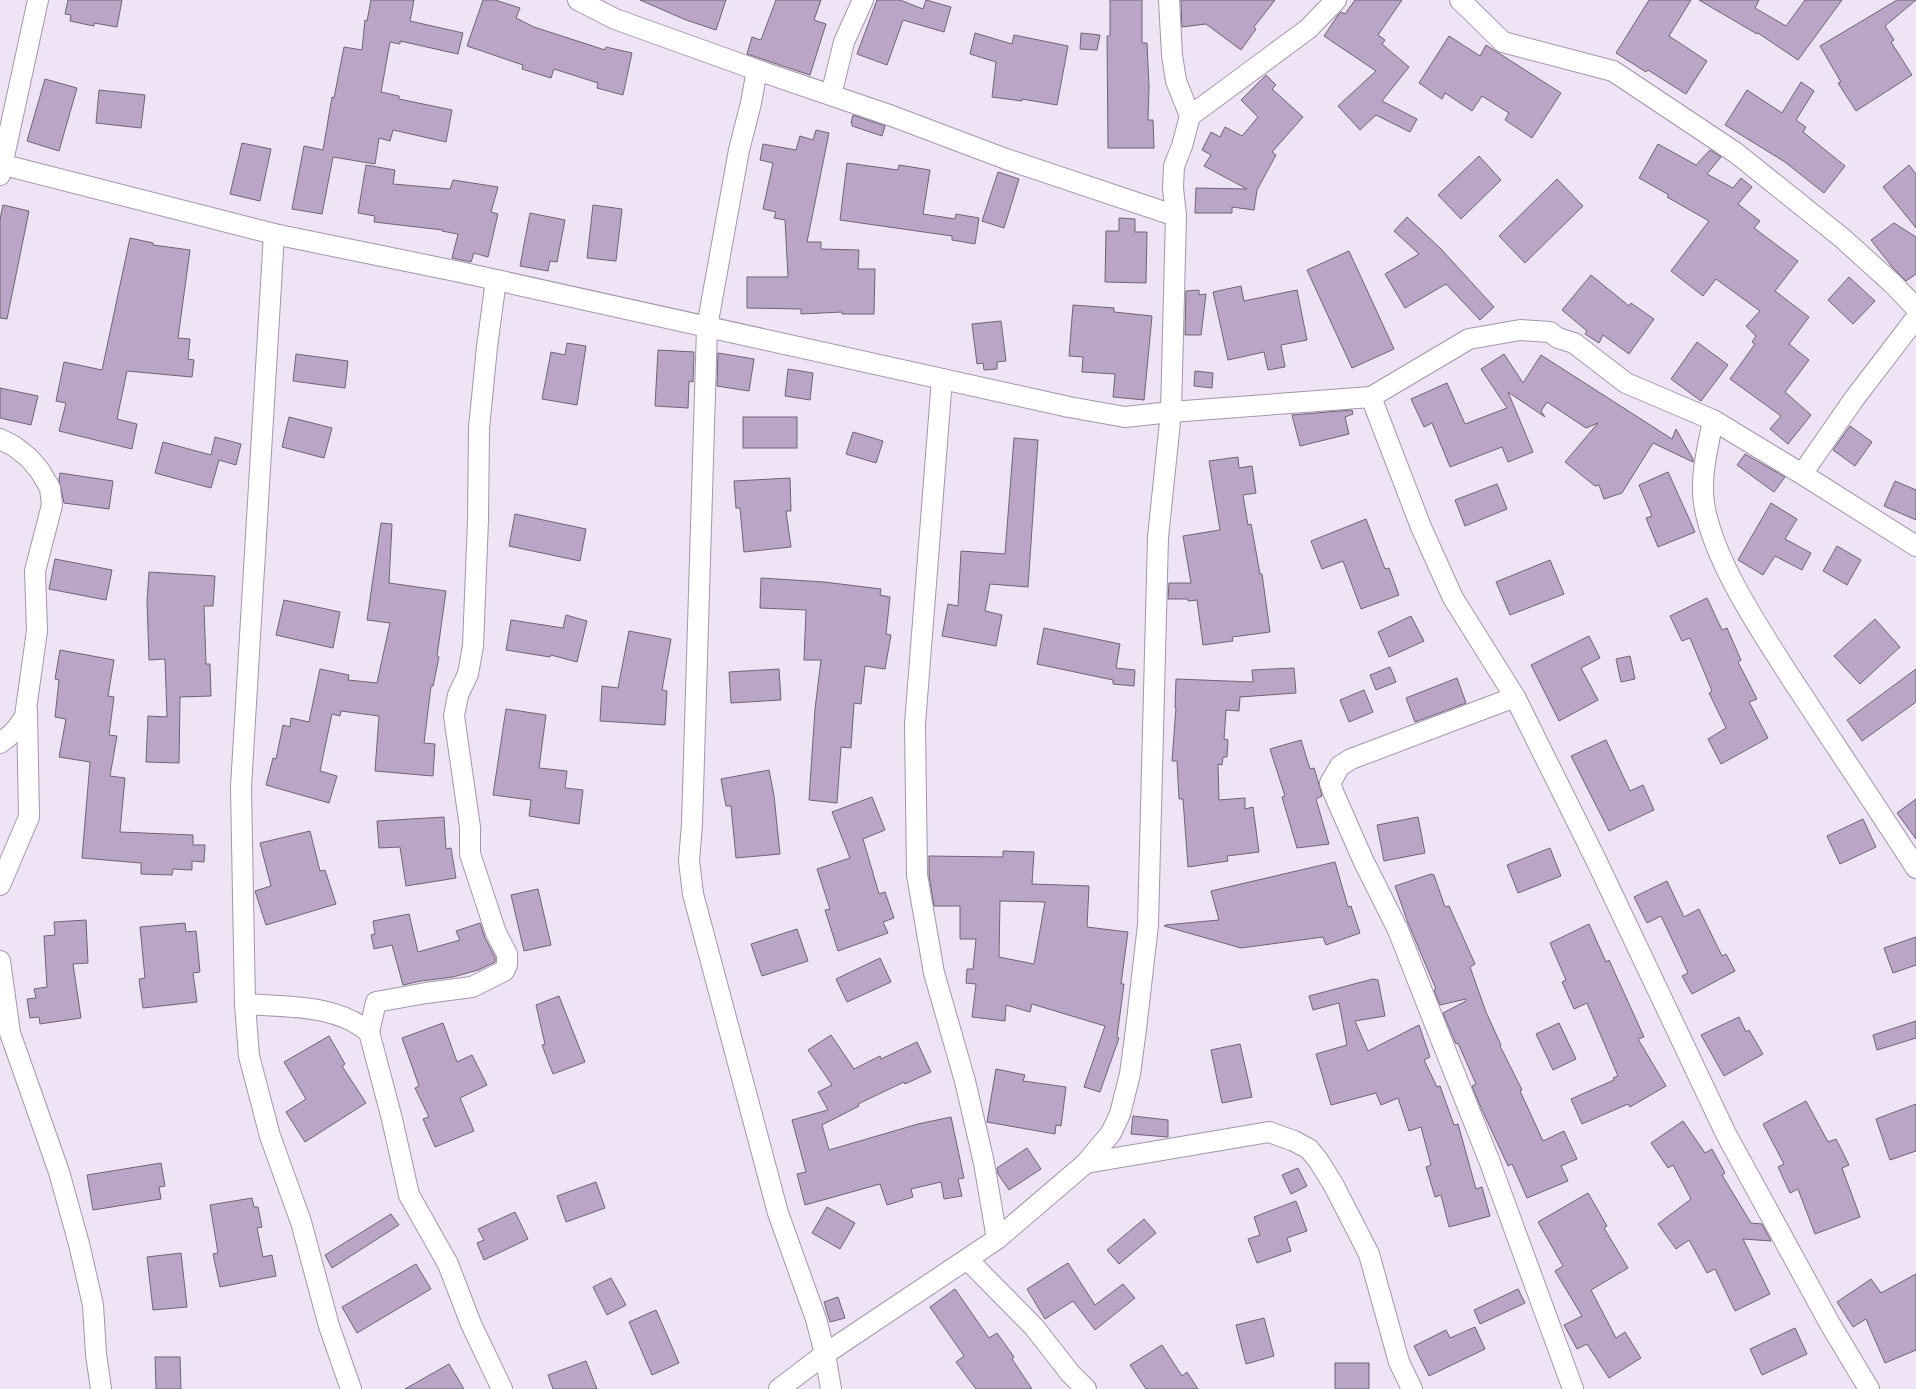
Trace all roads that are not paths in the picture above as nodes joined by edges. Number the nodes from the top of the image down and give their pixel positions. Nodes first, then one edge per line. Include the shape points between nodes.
1 (38, 0) edge
2 (578, 0) edge
3 (862, 0) edge
4 (1169, 0) edge
5 (1336, 0) edge
6 (1460, 0) edge
7 (757, 70) junction
8 (831, 95) junction
9 (1190, 116) junction
10 (1, 168) edge
11 (1176, 216) junction
12 (274, 234) junction
13 (496, 280) junction
14 (1916, 308) edge
15 (1916, 318) edge
16 (707, 327) junction
17 (942, 379) junction
18 (1371, 397) junction
19 (1171, 412) junction
20 (1713, 420) junction
21 (0, 439) edge
22 (1802, 474) junction
23 (1916, 546) edge
24 (1515, 697) junction
25 (27, 708) junction
26 (0, 743) edge
27 (1916, 868) edge
28 (0, 885) edge
29 (0, 961) edge
30 (244, 1004) junction
31 (370, 1032) junction
32 (1086, 1163) junction
33 (997, 1239) junction
34 (968, 1259) junction
35 (825, 1354) junction
36 (101, 1389) edge
37 (352, 1389) edge
38 (502, 1389) edge
39 (779, 1389) edge
40 (831, 1389) edge
41 (1086, 1389) edge
42 (1412, 1389) edge
43 (1573, 1389) edge
44 (1869, 1389) edge

1 - 10 street
2 - 7 street via 615,19
3 - 8 street via 844,42
4 - 9 street via 1176,81
5 - 9 street via 1308,29
6 - 14 street via 1503,42 1613,71 1736,153 1840,237
7 - 8 street
7 - 16 street
8 - 11 street
9 - 11 street via 1174,166
10 - 12 street
11 - 19 street
12 - 13 street
12 - 30 street via 241,787
13 - 16 street
13 - 31 street via 479,428 473,646 468,674 458,695 454,716 470,828 470,854 496,933 507,954 507,965 498,975 472,987 376,1002
15 - 22 street
16 - 17 street
16 - 35 street via 689,861 693,894 778,1213 816,1319
17 - 19 street via 1126,417
17 - 33 street via 914,724 917,876 934,973 965,1081
18 - 19 street
18 - 20 street via 1469,338 1520,330 1550,332 1574,343 1626,383
18 - 24 street via 1421,527 1453,598
19 - 32 street via 1158,537 1148,925 1130,1074 1120,1114 1111,1133
20 - 22 street
20 - 27 street via 1705,465 1704,502 1720,553 1743,600 1772,647
21 - 25 street via 29,458 40,471 50,488 52,505 35,571 38,632
22 - 23 street
24 - 43 street via 1351,760 1340,766 1330,783 1398,930 1489,1160
24 - 44 street via 1726,1134
25 - 26 street via 20,725
25 - 28 street via 29,817
29 - 36 street via 10,1033 59,1172 80,1244 93,1305
30 - 31 street via 322,1010 359,1024
30 - 37 street via 249,1056 270,1136 301,1222 328,1326
31 - 38 street via 409,1195 448,1264 471,1324
32 - 33 street
32 - 42 street via 1269,1132 1309,1149 1333,1184 1369,1254 1399,1362
33 - 34 street
34 - 35 street
34 - 41 street via 1034,1327
35 - 39 street
35 - 40 street

